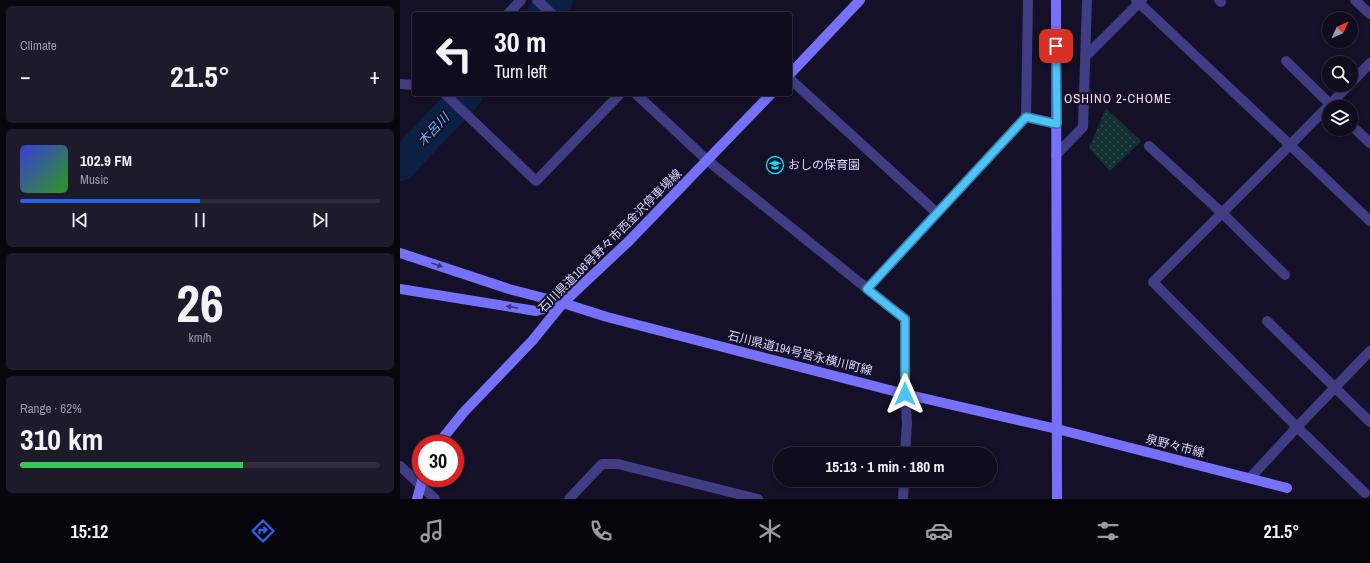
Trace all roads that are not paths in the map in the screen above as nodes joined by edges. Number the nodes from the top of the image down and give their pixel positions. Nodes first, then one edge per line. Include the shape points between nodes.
1 (521, 0) edge
2 (537, 0) edge
3 (860, 0) edge
4 (1028, 0) edge
5 (1056, 0) edge
6 (1087, 0) edge
7 (1356, 0) edge
8 (1139, 1) edge
9 (510, 12) edge
10 (550, 12) edge
11 (1370, 14) edge
12 (1085, 57) junction
13 (1286, 61) dead end
14 (1370, 63) edge
15 (792, 72) edge
16 (1358, 76) edge
17 (792, 81) edge
18 (400, 84) edge
19 (412, 85) edge
20 (1343, 92) edge
21 (447, 96) edge
22 (618, 96) edge
23 (638, 96) edge
24 (769, 96) edge
25 (1326, 100) edge
26 (1337, 100) edge
27 (1322, 115) edge
28 (1026, 117) junction
29 (1057, 124) junction
30 (1358, 132) edge
31 (1370, 143) edge
32 (1290, 145) junction
33 (1149, 146) dead end
34 (1056, 155) junction
35 (707, 160) junction
36 (936, 213) junction
37 (1222, 213) junction
38 (1370, 221) edge
39 (400, 253) edge
40 (1285, 275) dead end
41 (400, 289) edge
42 (867, 289) junction
43 (564, 303) junction
44 (1267, 321) dead end
45 (1370, 351) edge
46 (1336, 387) junction
47 (905, 394) junction
48 (1370, 422) edge
49 (1297, 427) junction
50 (1057, 429) junction
51 (445, 435) edge
52 (905, 447) edge
53 (400, 466) edge
54 (412, 475) edge
55 (1250, 478) junction
56 (421, 487) edge
57 (426, 487) edge
58 (904, 487) edge
59 (1286, 488) dead end
60 (1365, 493) dead end
61 (417, 499) edge
62 (435, 499) edge
63 (569, 499) edge
64 (758, 499) edge
65 (903, 499) edge
66 (1057, 499) edge

1 - 9 street
2 - 10 street
3 - 15 main road
4 - 28 street
5 - 29 main road
6 - 12 street
7 - 11 street
8 - 12 street
8 - 32 street
12 - 34 street via 1083,127
13 - 25 street
14 - 16 street
17 - 36 street
18 - 19 street
20 - 26 street
21 - 22 street via 536,181
23 - 35 street
24 - 35 main road, 石川県道106号野々市西金沢停車場線
27 - 32 street
28 - 29 street
28 - 36 street
29 - 34 main road
30 - 31 street
32 - 37 street
32 - 38 street
33 - 37 street
34 - 50 main road
35 - 42 street
35 - 43 main road, 石川県道106号野々市西金沢停車場線 via 629,241
36 - 42 street
37 - 40 street
37 - 49 street via 1153,282
39 -> 43 main road, 石川県道194号宮永横川町線 via 509,289
43 -> 41 main road via 536,311
42 - 47 street via 905,319
43 - 47 main road, 石川県道194号宮永横川町線 via 606,317
43 - 51 main road, 石川県道106号野々市西金沢停車場線
44 - 46 street
45 - 46 street
46 - 48 street
46 - 49 street
47 - 50 main road, 石川県道194号宮永横川町線
47 - 52 street
49 - 55 street
49 - 60 street
50 - 55 main road, 泉野々市線
50 - 66 main road
53 - 54 street
55 - 59 main road, 泉野々市線
56 - 61 main road
57 - 62 street
58 - 65 street
63 - 64 street via 602,464 618,464

